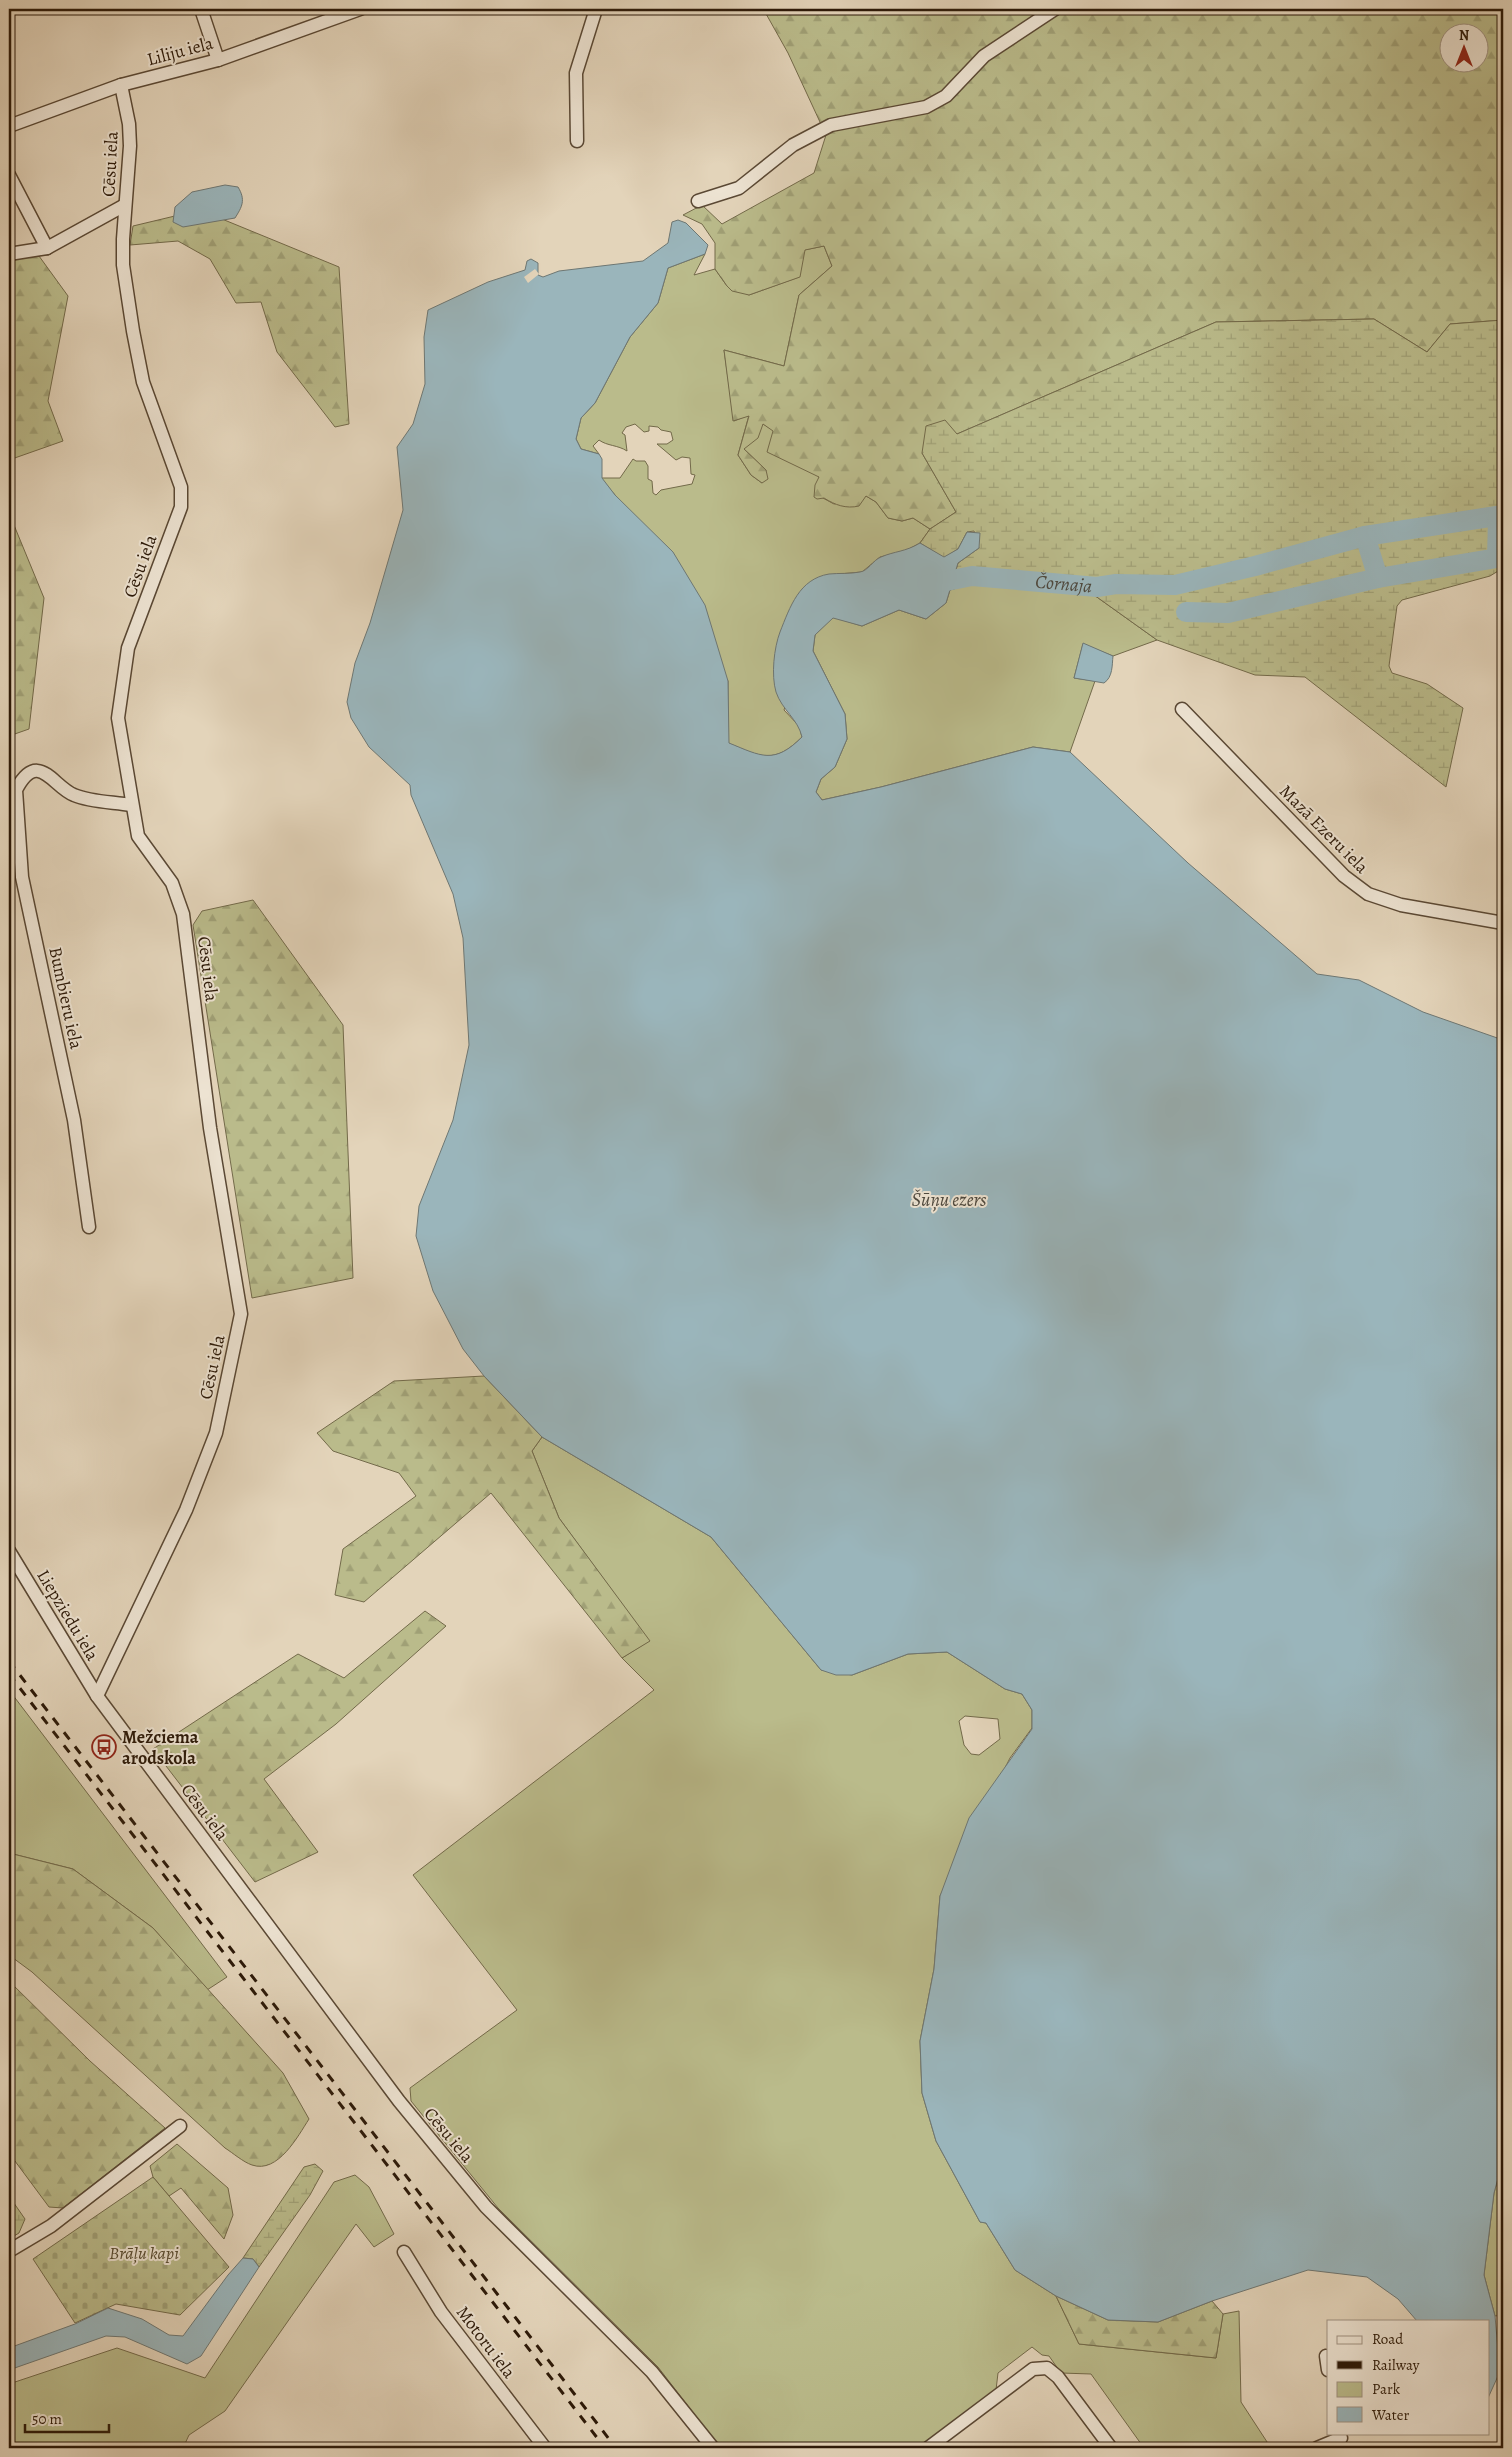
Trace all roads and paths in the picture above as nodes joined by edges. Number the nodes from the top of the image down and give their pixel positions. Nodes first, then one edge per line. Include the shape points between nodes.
1 (201, 9) edge
2 (360, 9) edge
3 (596, 9) edge
4 (1055, 9) edge
5 (218, 60) junction
6 (121, 85) junction
7 (9, 126) edge
8 (577, 141) dead end
9 (9, 175) edge
10 (698, 201) dead end
11 (126, 205) junction
12 (47, 248) junction
13 (9, 254) edge
14 (1182, 709) dead end
15 (131, 805) junction
16 (1503, 923) edge
17 (90, 1227) dead end
18 (9, 1551) edge
19 (97, 1696) junction
20 (180, 2126) dead end
21 (9, 2251) edge
22 (404, 2252) dead end
23 (1326, 2356) dead end
24 (1327, 2363) edge
25 (1342, 2440) edge
26 (545, 2448) edge
27 (713, 2448) edge
28 (928, 2448) edge
29 (1111, 2448) edge
30 (1317, 2448) edge

1 - 5 street
2 - 5 street, Liliju iela
3 - 8 street via 576,72
4 - 10 street via 984,56 946,96 926,106 831,125 792,144 739,188
5 - 6 street, Liliju iela
6 - 7 street, Liliju iela
6 - 11 street, Cēsu iela via 130,146
9 - 12 street
11 - 12 street
11 - 15 street, Cēsu iela via 123,265 133,331 144,382 181,487 181,507 128,648 118,718
12 - 13 street
14 - 16 street, Mazā Ezeru iela via 1344,876 1368,894 1401,904
15 - 17 street, Bumbieru iela via 73,795 50,775 35,772 22,777 16,790 22,877 74,1120
15 - 19 street, Cēsu iela via 138,836 172,883 183,914 210,1128 242,1314 216,1432 186,1510
18 - 19 street, Liepziedu iela
19 - 27 street, Cēsu iela via 399,2101 486,2207 652,2372
20 - 21 street via 51,2226
22 - 26 street, Motoru iela via 441,2312
23 - 24 street
25 - 30 street
28 - 29 street via 1033,2369 1047,2368 1058,2377

